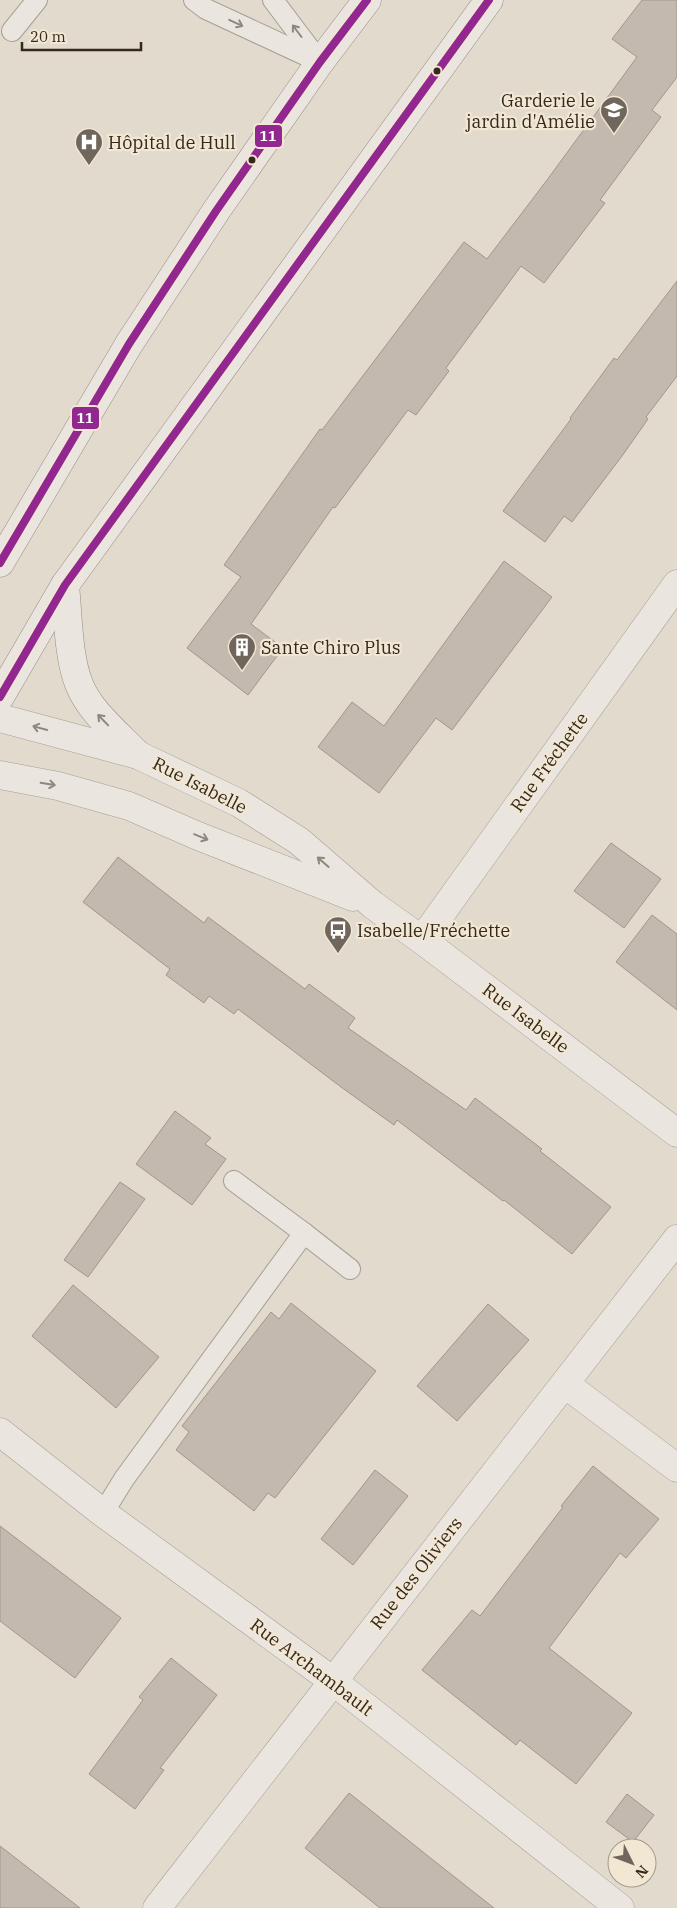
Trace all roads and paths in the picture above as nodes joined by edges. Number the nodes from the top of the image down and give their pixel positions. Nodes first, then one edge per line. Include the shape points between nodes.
1 (37, 0) edge
2 (194, 0) edge
3 (273, 0) edge
4 (367, 0) edge
5 (489, 0) edge
6 (12, 31) dead end
7 (320, 62) junction
8 (0, 563) edge
9 (677, 584) edge
10 (65, 585) junction
11 (0, 697) edge
12 (0, 718) edge
13 (138, 755) junction
14 (0, 775) edge
15 (373, 905) junction
16 (422, 940) junction
17 (677, 1133) edge
18 (234, 1181) dead end
19 (304, 1233) junction
20 (677, 1239) edge
21 (350, 1268) dead end
22 (565, 1384) junction
23 (0, 1432) edge
24 (677, 1468) edge
25 (103, 1513) junction
26 (333, 1681) junction
27 (157, 1908) edge
28 (620, 1908) edge

1 - 6 lane
2 -> 7 lane via 206,10
7 -> 3 lane
4 - 7 street
5 - 10 street
7 - 8 street via 216,211 129,344
9 - 16 street, Rue Fréchette
10 - 11 street
13 -> 10 street via 98,714 79,684 71,648
13 -> 12 street, Rue Isabelle
15 -> 13 street, Rue Isabelle via 299,841 239,803
14 -> 15 street, Rue Isabelle via 58,786 129,806
15 - 16 street, Rue Isabelle
16 - 17 street, Rue Isabelle
18 - 19 lane
19 - 21 lane
19 - 25 lane via 124,1479
20 - 22 street, Rue des Oliviers
22 - 24 street
22 - 26 street, Rue des Oliviers
23 - 25 street, Rue Archambault
25 - 26 street, Rue Archambault
26 - 27 street, Rue des Oliviers
26 - 28 street, Rue Archambault

